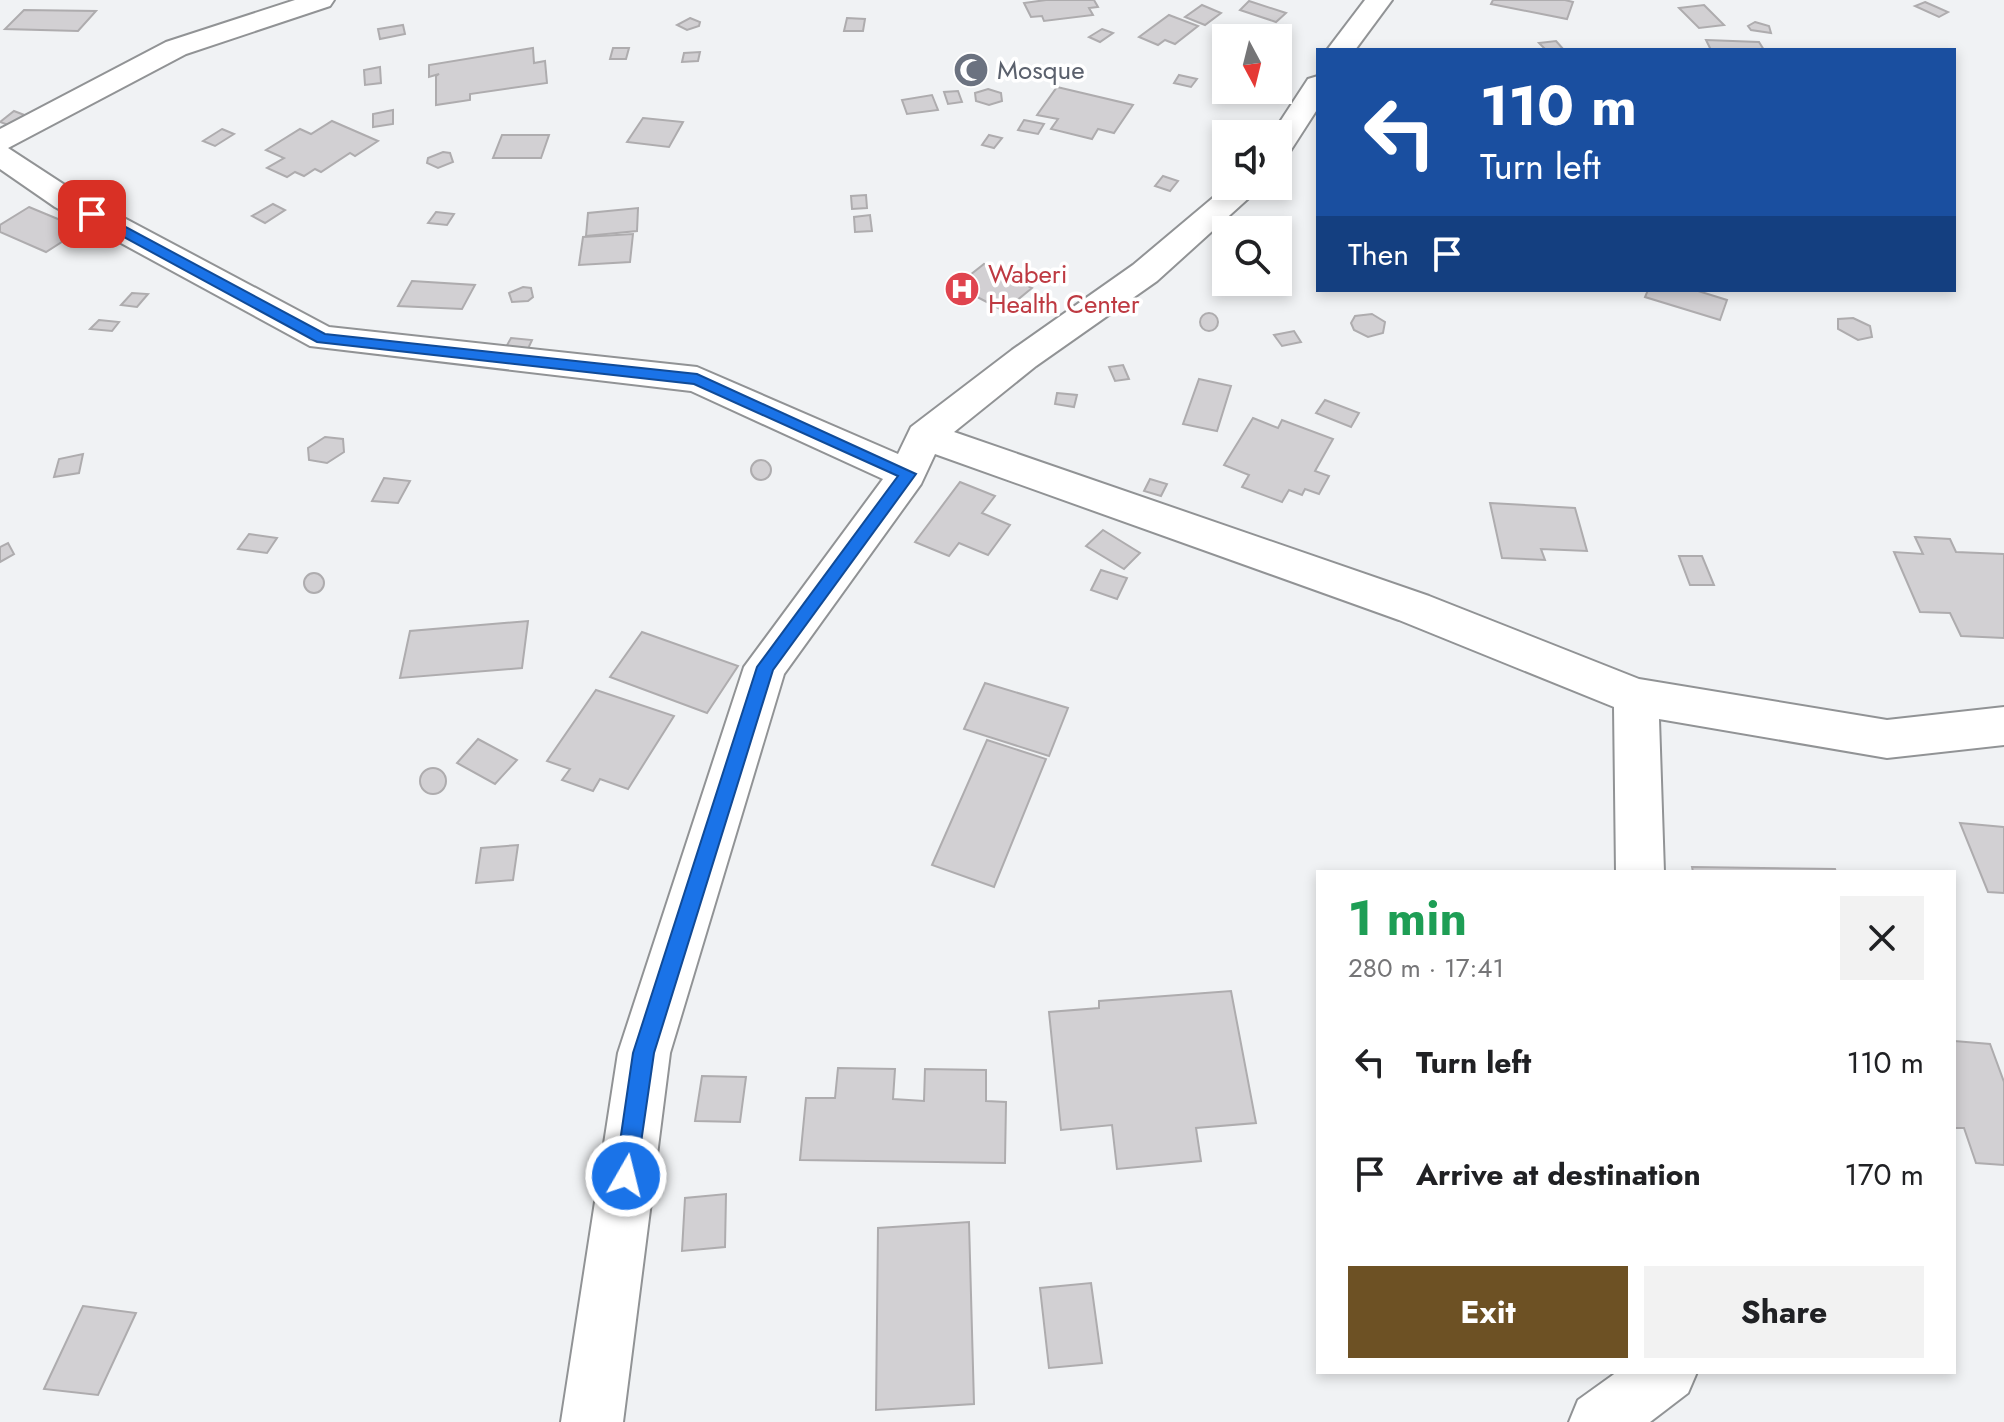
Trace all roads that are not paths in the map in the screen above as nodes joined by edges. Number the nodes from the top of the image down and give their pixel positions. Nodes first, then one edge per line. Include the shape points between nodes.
1 (321, 0) edge
2 (1379, 0) edge
3 (1343, 48) edge
4 (1316, 88) edge
5 (1292, 125) edge
6 (0, 141) edge
7 (0, 155) edge
8 (1230, 200) edge
9 (916, 455) junction
10 (1636, 697) junction
11 (2004, 726) edge
12 (1640, 870) edge
13 (1664, 1374) edge
14 (592, 1422) edge
15 (1600, 1422) edge

1 - 6 street via 176,48
2 - 3 street
4 - 5 street
7 - 9 street via 66,200 322,338 697,379
8 - 9 street via 1145,273 1024,358
9 - 10 street via 1414,608
9 - 14 street via 765,667 644,1053
10 - 11 street via 1887,739
10 - 12 street
13 - 15 street

